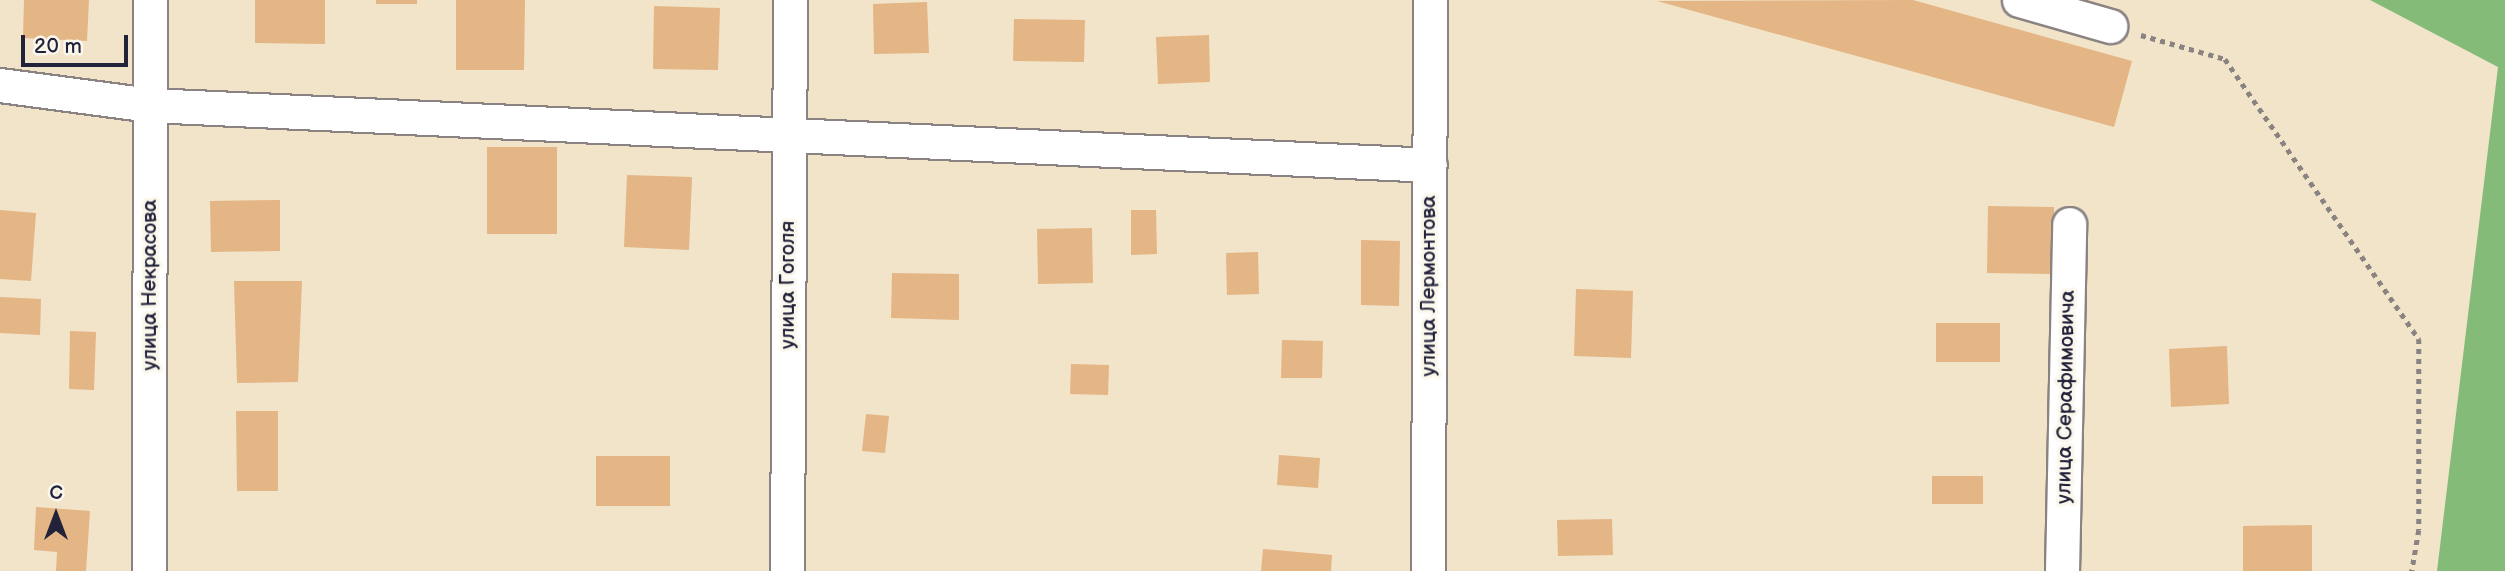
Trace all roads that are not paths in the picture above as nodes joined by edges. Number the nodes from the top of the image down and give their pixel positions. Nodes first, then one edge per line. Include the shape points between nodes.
1 (150, 0) edge
2 (790, 0) edge
3 (1430, 0) edge
4 (2019, 0) edge
5 (2110, 26) road end
6 (0, 85) edge
7 (150, 105) junction
8 (789, 138) junction
9 (1430, 165) junction
10 (2069, 224) dead end
11 (149, 571) edge
12 (786, 571) edge
13 (1428, 571) edge
14 (2062, 571) edge

1 - 7 street, улица Некрасова
2 - 8 street, улица Гоголя
3 - 9 street, улица Лермонтова
4 - 5 street
6 - 7 street
7 - 8 street
7 - 11 street, улица Некрасова
8 - 9 street
8 - 12 street, улица Гоголя
9 - 13 street, улица Лермонтова
10 - 14 street, улица Серафимовича

